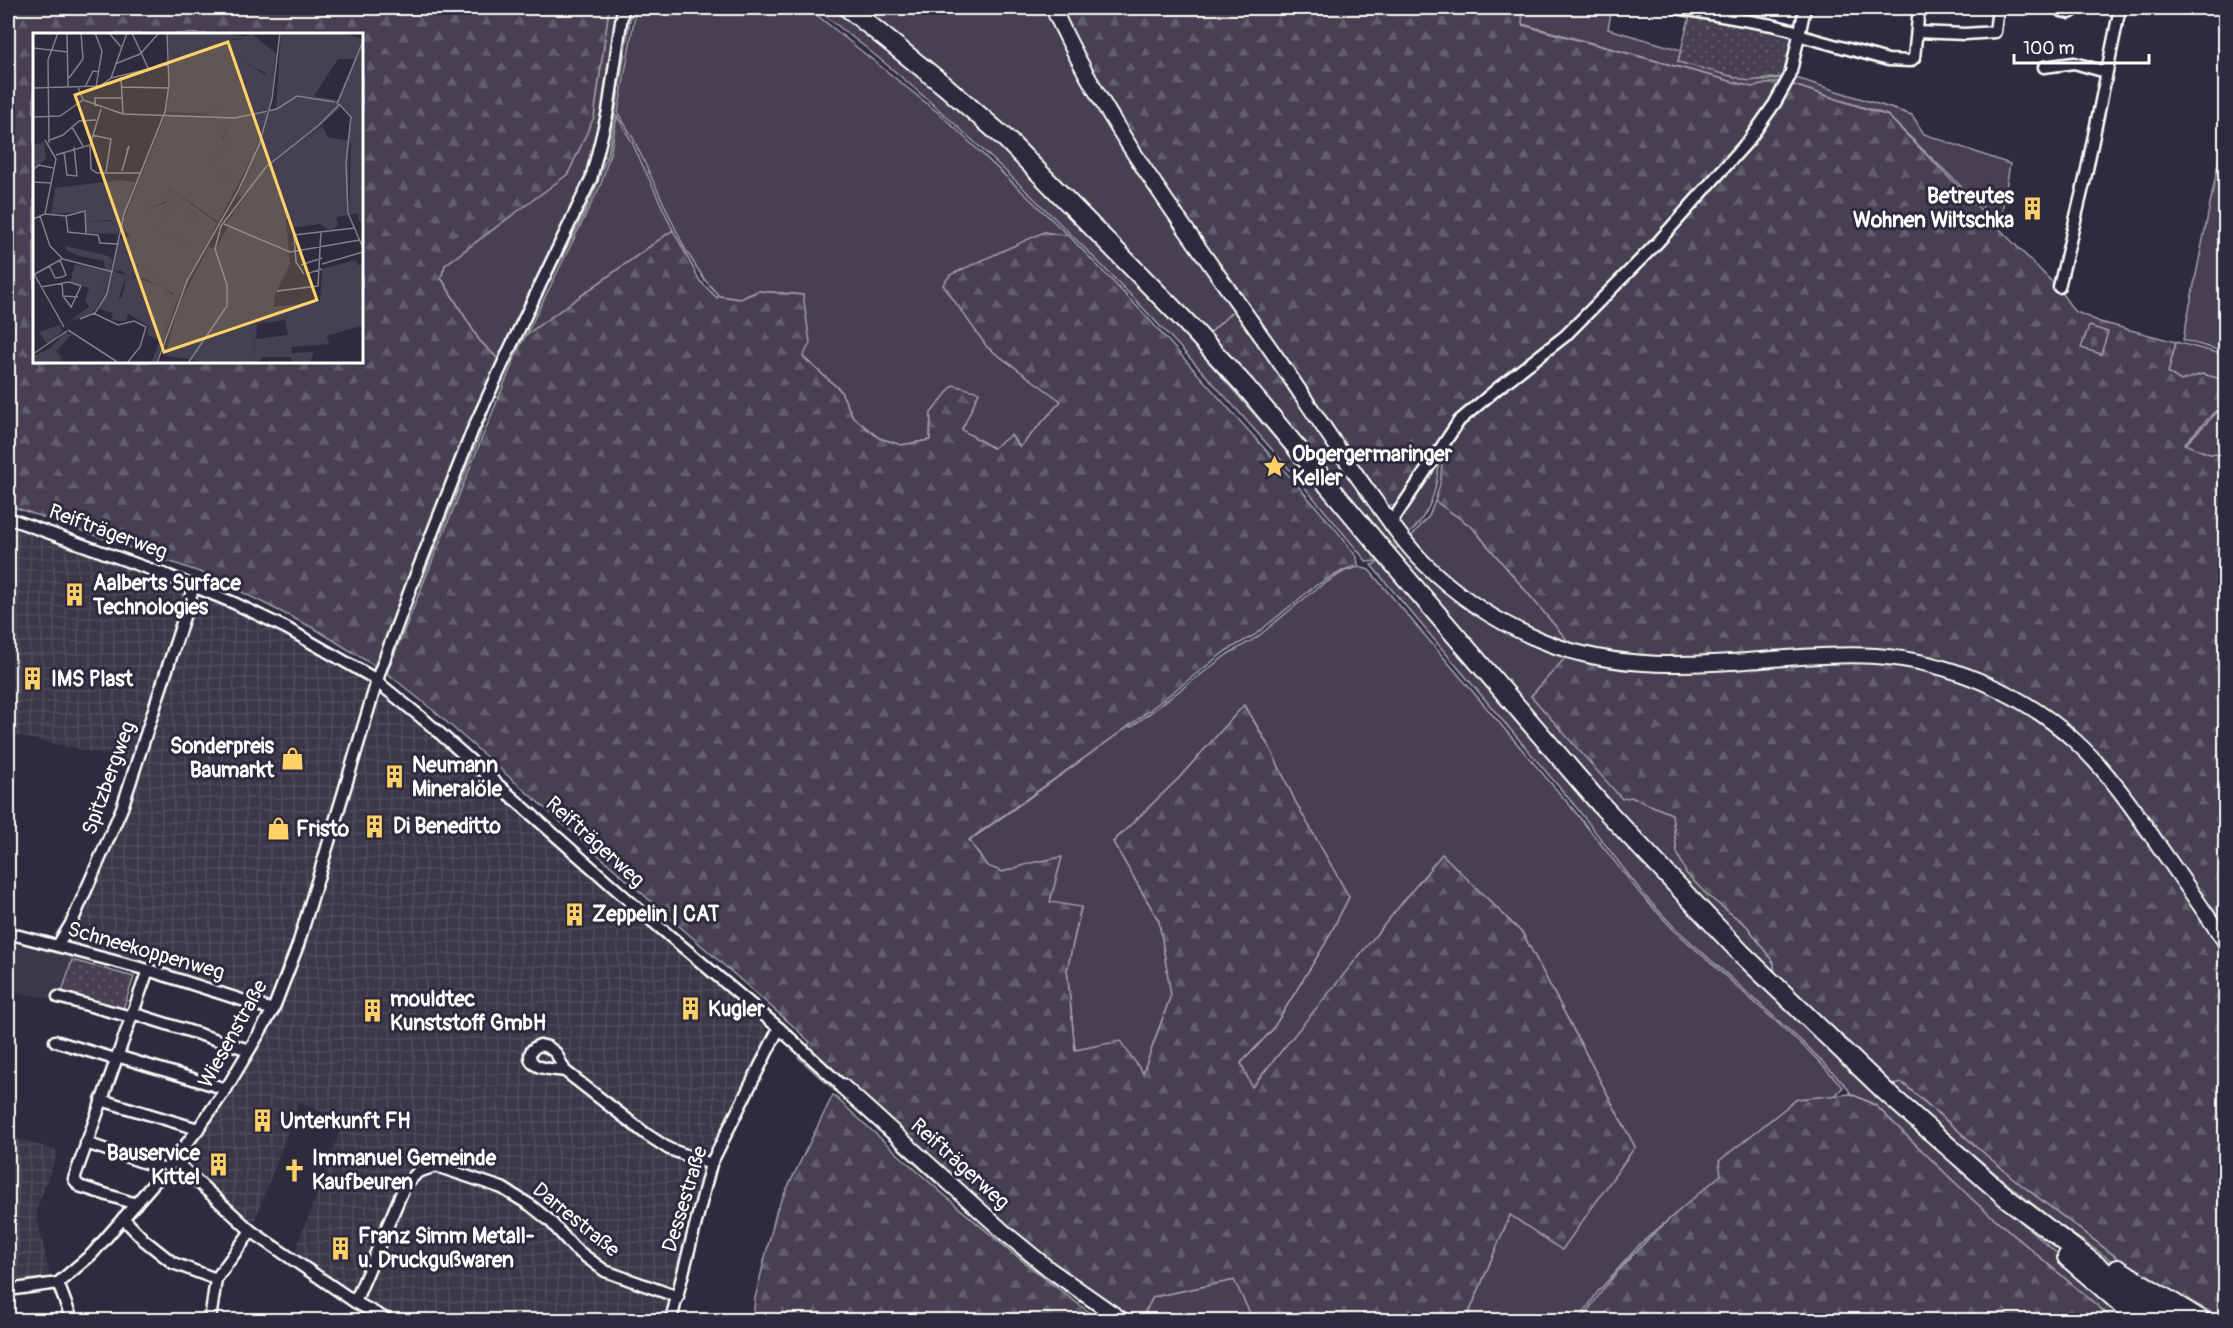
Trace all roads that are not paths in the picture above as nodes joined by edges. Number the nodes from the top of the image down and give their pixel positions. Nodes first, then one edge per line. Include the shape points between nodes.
1 (623, 8) edge
2 (848, 8) edge
3 (1053, 8) edge
4 (1677, 8) edge
5 (1805, 8) edge
6 (1919, 8) edge
7 (1998, 8) edge
8 (2058, 8) edge
9 (2078, 8) edge
10 (2120, 8) edge
11 (1917, 32) junction
12 (1800, 33) junction
13 (2044, 67) dead end
14 (2106, 72) junction
15 (2059, 287) dead end
16 (8, 519) edge
17 (1391, 523) junction
18 (194, 586) junction
19 (378, 676) junction
20 (8, 933) edge
21 (2226, 943) edge
22 (58, 945) junction
23 (148, 970) junction
24 (58, 997) dead end
25 (273, 1010) junction
26 (131, 1015) junction
27 (779, 1029) junction
28 (55, 1041) dead end
29 (249, 1050) junction
30 (116, 1058) junction
31 (565, 1071) dead end
32 (842, 1086) joint
33 (226, 1089) junction
34 (101, 1100) junction
35 (198, 1130) junction
36 (86, 1143) junction
37 (174, 1160) junction
38 (711, 1164) junction
39 (166, 1170) junction
40 (2008, 1199) junction
41 (136, 1204) junction
42 (123, 1218) junction
43 (251, 1231) junction
44 (216, 1279) junction
45 (58, 1283) junction
46 (8, 1290) edge
47 (678, 1298) junction
48 (355, 1302) junction
49 (72, 1320) edge
50 (210, 1320) edge
51 (388, 1320) edge
52 (671, 1320) edge
53 (1122, 1320) edge
54 (2140, 1320) edge
55 (2169, 1320) edge
56 (2201, 1320) edge

1 - 19 street, Wiesenstraße via 608,111 591,179 473,429
2 - 40 highway via 945,86 1061,193 1245,386 1579,779 1664,872 1814,1024
3 - 17 main road via 1131,147
4 - 12 street
5 - 12 street
6 - 11 street
7 - 11 street via 1995,32
8 - 9 street via 2070,13
10 - 14 street
11 - 12 street via 1914,58 1910,61 1888,60
12 - 17 street via 1790,76 1749,140 1659,242 1565,336 1459,422
13 - 14 street via 2074,63
14 - 15 street
16 - 18 street, Reifträgerweg
17 - 21 main road via 1425,564 1462,597 1530,636 1572,652 1627,663 1672,665 1876,656 1926,664 2011,696 2044,716 2099,766 2130,803
18 - 19 street, Reifträgerweg
18 - 22 street, Spitzbergweg via 122,808
19 - 25 street, Wiesenstraße via 298,945
19 - 27 street, Reifträgerweg
20 - 22 street, Schneekoppenweg
22 - 23 street, Schneekoppenweg
23 - 25 street, Schneekoppenweg
23 - 26 street
24 - 26 street
25 - 29 street, Wiesenstraße
26 - 29 street
26 - 30 street
27 - 32 street, Reifträgerweg
27 - 38 street, Dessestraße
28 - 30 street
29 - 33 street, Wiesenstraße
30 - 33 street
30 - 34 street
31 - 38 street via 661,1144
32 - 53 main road, Reifträgerweg via 1014,1240
33 - 35 street, Wiesenstraße
34 - 35 street
34 - 36 street
35 - 37 street, Wiesenstraße
36 - 39 street
36 - 41 street via 74,1179 79,1186
37 - 39 street, Wiesenstraße
37 - 43 street
38 - 47 street, Dessestraße
39 - 41 street, Wiesenstraße
40 - 54 highway via 2049,1242
40 - 55 highway
40 - 56 highway
41 - 42 street, Wiesenstraße
42 - 44 street via 173,1263
42 - 45 street, Wiesenstraße via 93,1254
43 - 44 street
43 - 48 street
44 - 50 street
45 - 46 street
45 - 49 street
47 - 48 street, Darrestraße via 604,1271 574,1248 550,1221 502,1188 436,1166 418,1172 405,1185
47 - 52 street, Dessestraße
48 - 51 street

